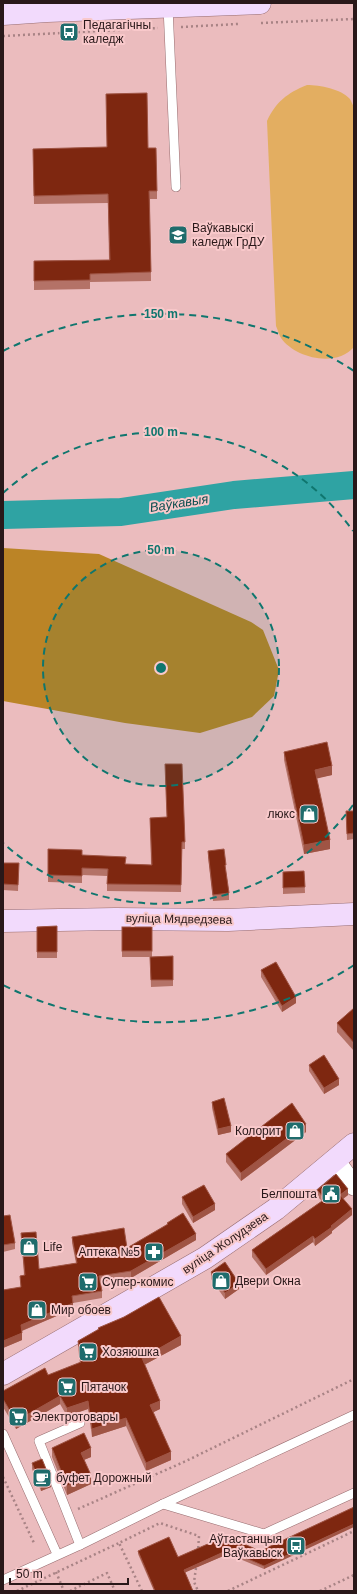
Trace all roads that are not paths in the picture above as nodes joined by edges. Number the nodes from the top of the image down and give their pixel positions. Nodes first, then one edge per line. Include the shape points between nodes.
1 (260, 3) edge
2 (3, 14) edge
3 (168, 17) junction
4 (176, 187) dead end
5 (354, 914) edge
6 (3, 921) edge
7 (354, 1144) edge
8 (335, 1160) junction
9 (354, 1186) edge
10 (3, 1374) edge
11 (354, 1415) edge
12 (80, 1423) dead end
13 (3, 1434) edge
14 (354, 1494) edge
15 (163, 1504) junction
16 (80, 1545) junction
17 (58, 1554) junction
18 (3, 1580) edge

1 - 3 street
2 - 3 street
3 - 4 lane
5 - 6 street, вуліца Мядведзева via 228,920
7 - 8 street, вуліца Жолудзева
8 - 9 street
8 - 10 street, вуліца Жолудзева via 276,1209 205,1258
11 - 15 lane
12 - 16 lane via 38,1441
13 - 17 lane
14 - 15 lane via 264,1534
15 - 16 lane
16 - 17 lane
17 - 18 lane

